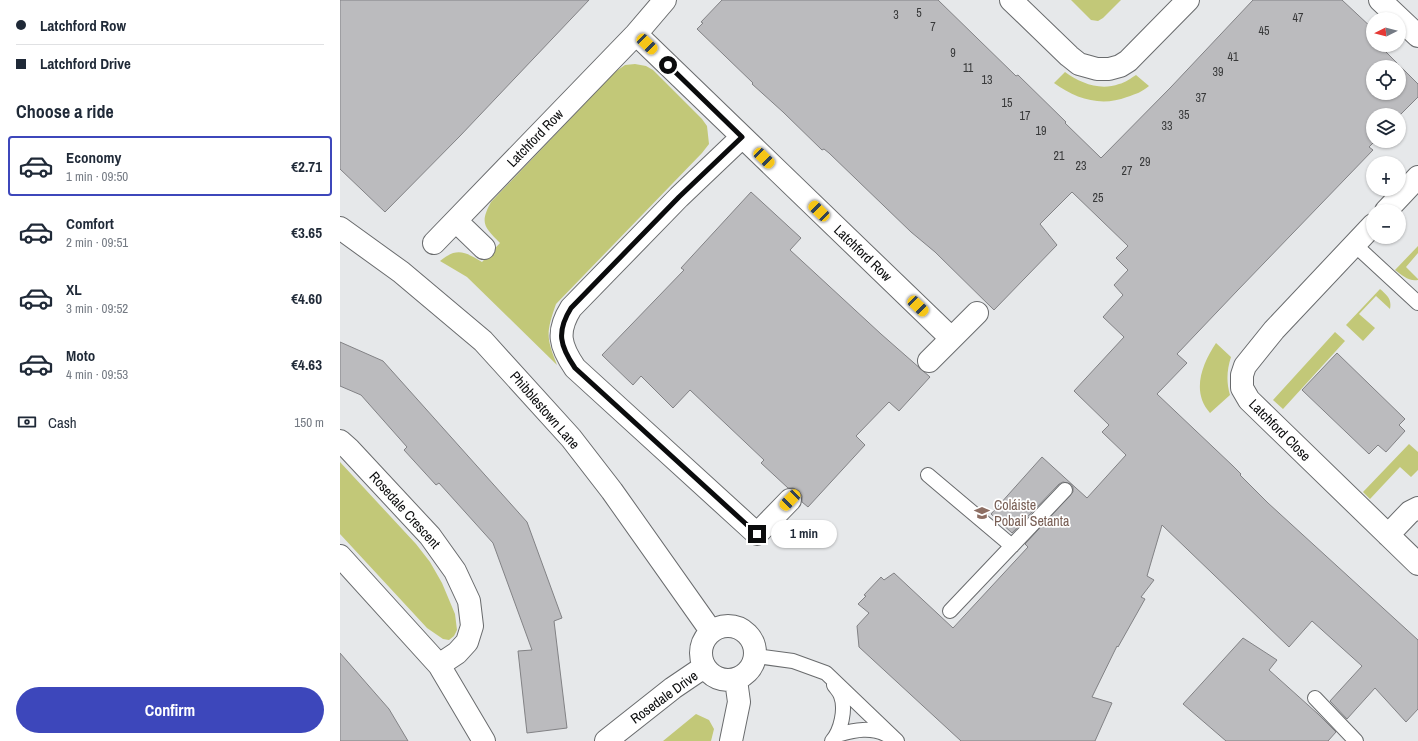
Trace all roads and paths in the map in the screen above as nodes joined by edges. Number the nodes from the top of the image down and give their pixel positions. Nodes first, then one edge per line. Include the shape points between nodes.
1 (665, 0) edge
2 (1011, 0) edge
3 (1188, 0) edge
4 (1380, 0) edge
5 (636, 34) junction
6 (1418, 36) edge
7 (742, 137) junction
8 (1418, 178) edge
9 (1393, 204) edge
10 (456, 221) junction
11 (340, 228) edge
12 (1366, 232) edge
13 (434, 243) dead end
14 (1354, 245) junction
15 (484, 248) dead end
16 (1418, 303) edge
17 (977, 313) dead end
18 (951, 338) junction
19 (929, 361) dead end
20 (340, 441) edge
21 (928, 474) dead end
22 (1065, 490) dead end
23 (790, 500) dead end
24 (1418, 508) edge
25 (1388, 535) junction
26 (1012, 546) junction
27 (340, 556) edge
28 (1418, 564) edge
29 (950, 611) dead end
30 (711, 631) junction
31 (756, 656) junction
32 (439, 665) junction
33 (704, 667) junction
34 (826, 673) junction
35 (736, 680) junction
36 (1315, 698) dead end
37 (835, 738) edge
38 (896, 740) edge
39 (484, 741) edge
40 (606, 741) edge
41 (731, 741) edge
42 (1356, 741) edge

1 - 5 street, Latchford Row
2 - 3 street via 1079,64 1109,69 1128,61
4 - 6 street
5 - 7 street, Latchford Row
5 - 10 street, Latchford Row
7 - 18 street, Latchford Row
7 - 23 street via 679,197 571,308 562,329 561,340 566,355 575,368 757,534
8 - 9 street
10 - 13 street, Latchford Row
10 - 15 street
11 - 30 street, Phibblestown Lane via 401,272 489,346 571,438 612,491
12 - 14 street, Latchford Close
14 - 16 lane
14 - 25 street, Latchford Close via 1274,330 1245,366 1242,388 1249,400
17 - 18 street
18 - 19 street
20 - 32 street, Rosedale Crescent via 430,536 455,571 469,601 472,626 467,642 457,653
21 - 26 lane
22 - 26 lane
24 - 25 street via 1410,512
25 - 28 street, Latchford Close
26 - 29 lane
27 - 32 street
30 - 31 street via 728,625 745,631 755,647
30 - 33 street via 702,644
31 - 34 lane via 793,661
31 - 35 street via 749,671
32 - 39 street
33 - 35 street via 718,679
33 - 40 street, Rosedale Drive
34 - 37 lane via 842,696 843,713
34 - 38 lane
35 - 41 street via 739,702
36 - 42 lane
37 - 38 lane via 849,731 870,729 883,732

